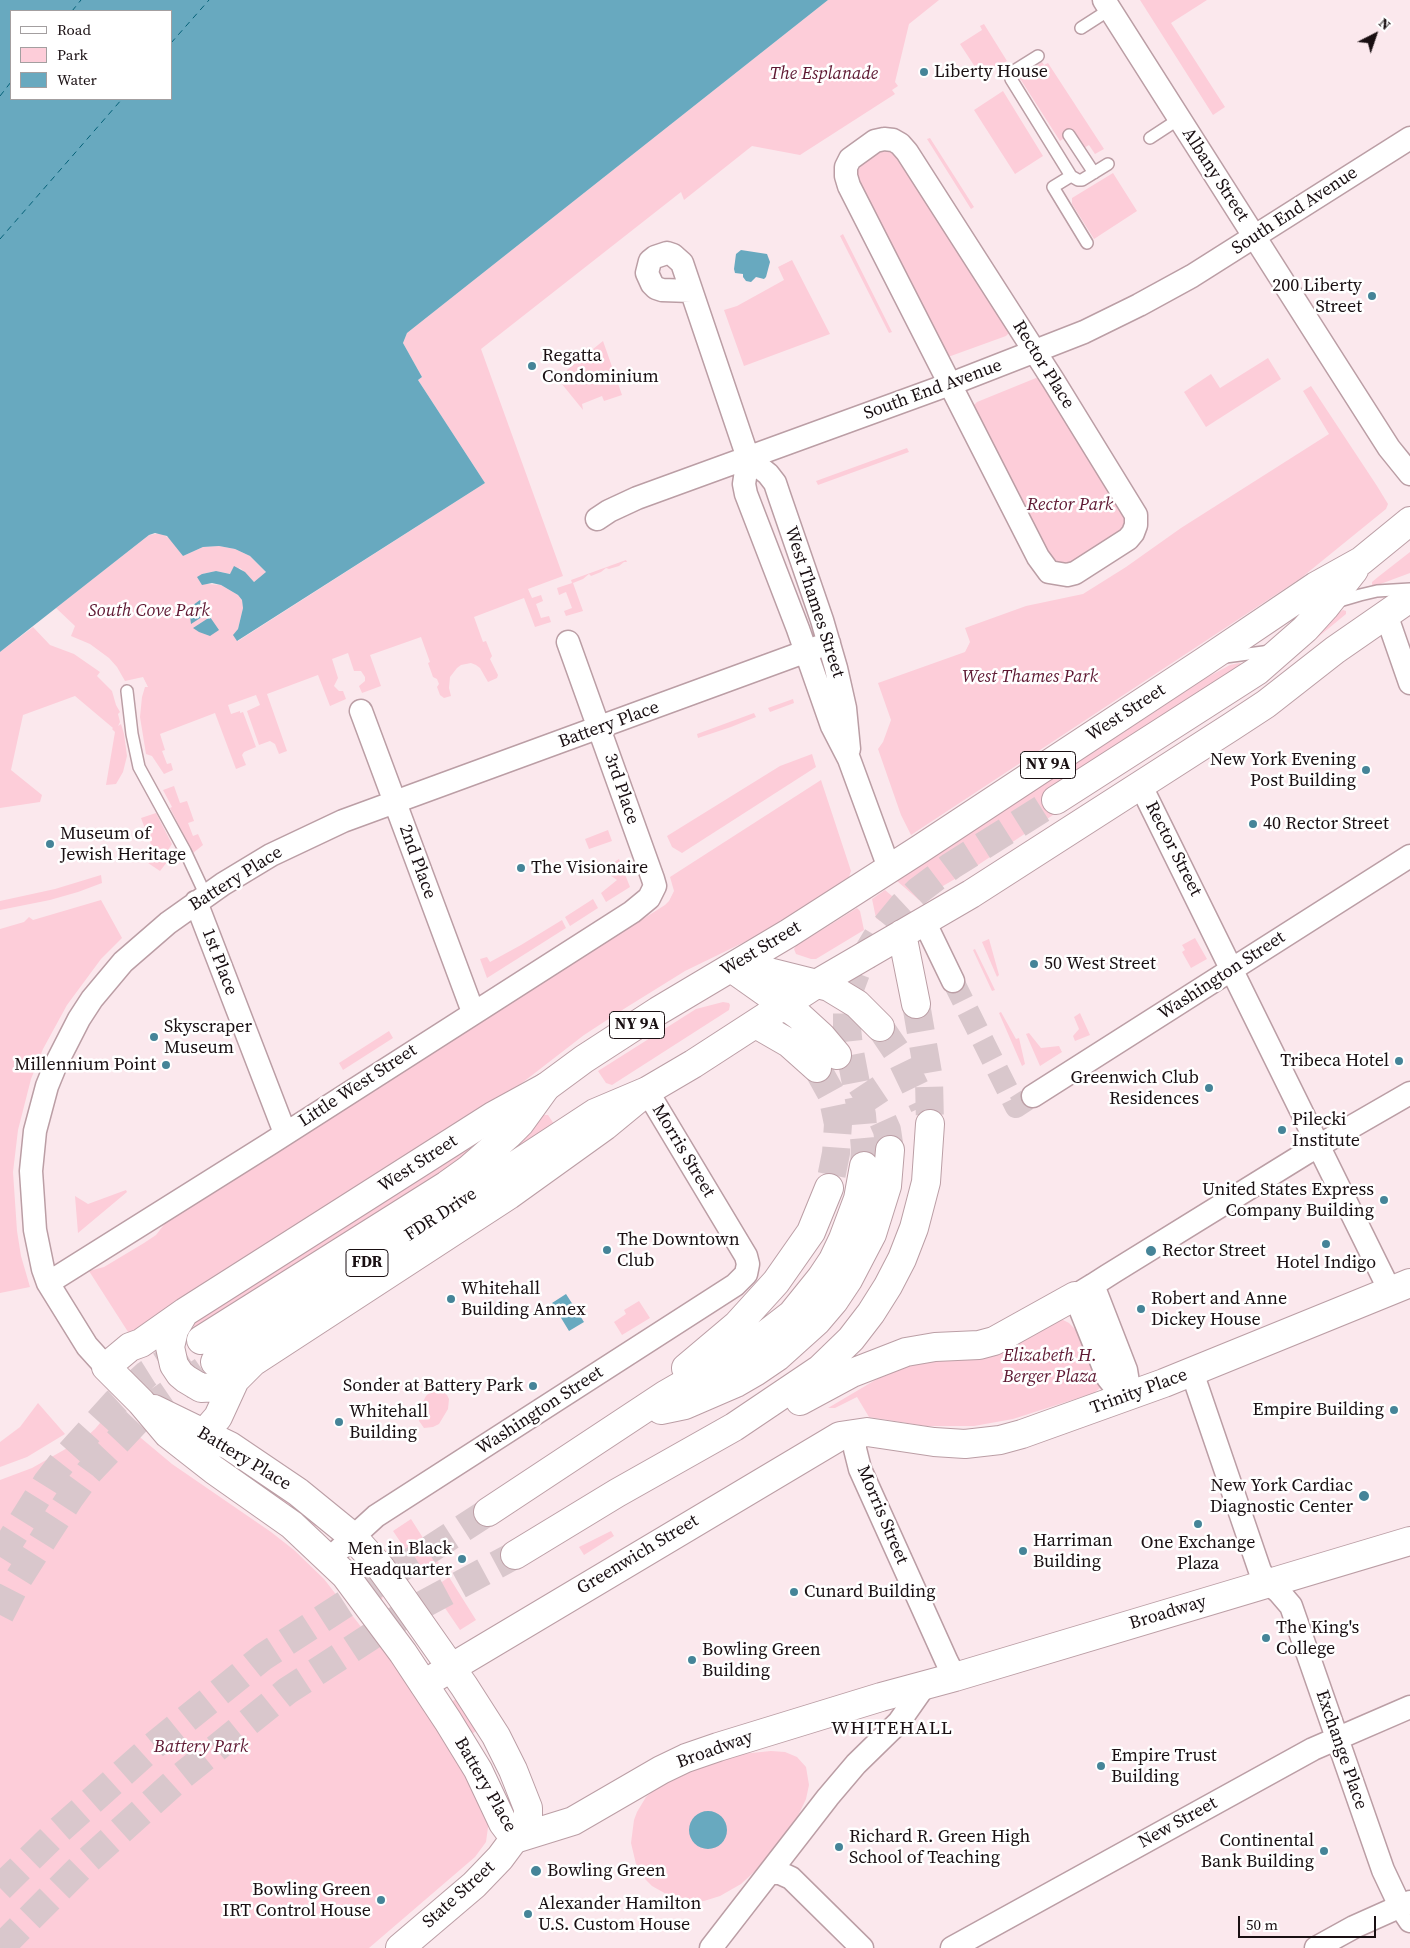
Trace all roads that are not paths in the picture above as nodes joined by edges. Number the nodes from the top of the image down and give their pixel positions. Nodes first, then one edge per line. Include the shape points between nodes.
1 (1107, 5) edge
2 (1081, 28) dead end
3 (1038, 56) dead end
4 (1179, 119) junction
5 (1069, 135) dead end
6 (1150, 138) dead end
7 (1410, 138) edge
8 (1108, 164) dead end
9 (1094, 173) junction
10 (1071, 176) junction
11 (1254, 238) junction
12 (1087, 243) dead end
13 (691, 291) dead end
14 (1035, 352) junction
15 (950, 384) junction
16 (748, 458) junction
17 (1410, 474) edge
18 (597, 519) dead end
19 (1410, 521) edge
20 (1361, 561) junction
21 (1410, 589) edge
22 (1410, 598) edge
23 (1326, 607) junction
24 (1386, 614) junction
25 (568, 642) dead end
26 (1290, 642) junction
27 (829, 643) junction
28 (806, 652) junction
29 (1205, 662) junction
30 (1410, 683) edge
31 (127, 691) dead end
32 (361, 711) dead end
33 (600, 728) junction
34 (849, 759) junction
35 (1140, 784) junction
36 (1056, 800) tunnel mouth
37 (394, 802) junction
38 (1410, 856) edge
39 (889, 868) junction
40 (653, 879) joint
41 (201, 899) junction
42 (913, 927) junction
43 (732, 968) junction
44 (1232, 970) junction
45 (953, 981) tunnel mouth
46 (818, 983) junction
47 (916, 1004) tunnel mouth
48 (786, 1005) junction
49 (473, 1012) junction
50 (756, 1024) junction
51 (880, 1027) tunnel mouth
52 (546, 1087) junction
53 (647, 1091) junction
54 (1410, 1093) edge
55 (1033, 1096) tunnel mouth
56 (930, 1124) tunnel mouth
57 (285, 1133) junction
58 (1319, 1146) junction
59 (890, 1150) tunnel mouth
60 (864, 1166) tunnel mouth
61 (829, 1188) tunnel mouth
62 (748, 1264) joint
63 (48, 1283) junction
64 (1400, 1287) edge
65 (1084, 1290) junction
66 (185, 1312) junction
67 (106, 1367) junction
68 (1192, 1372) junction
69 (235, 1380) junction
70 (666, 1395) junction
71 (1127, 1397) junction
72 (640, 1413) junction
73 (734, 1427) junction
74 (855, 1433) junction
75 (197, 1442) junction
76 (488, 1512) tunnel mouth
77 (352, 1536) junction
78 (1410, 1541) edge
79 (515, 1555) tunnel mouth
80 (329, 1559) junction
81 (1268, 1583) junction
82 (450, 1668) junction
83 (955, 1677) junction
84 (424, 1684) junction
85 (925, 1685) junction
86 (1410, 1707) edge
87 (1336, 1738) junction
88 (515, 1839) junction
89 (771, 1873) junction
90 (1407, 1910) edge
91 (400, 1948) edge
92 (711, 1948) edge
93 (862, 1948) edge
94 (952, 1948) edge
95 (1316, 1948) edge

1 - 2 lane
1 - 4 street, Albany Street
3 - 10 lane via 1014,72 1011,79
4 - 6 lane
4 - 11 street, Albany Street
5 - 9 lane
7 - 11 street, South End Avenue
8 - 9 lane
9 - 10 lane via 1082,180
10 - 12 lane via 1053,187
11 - 14 street, South End Avenue via 1139,305
11 - 17 street, Albany Street via 1389,448
13 - 16 street, West Thames Street
14 - 15 street, South End Avenue
14 - 15 street, Rector Place via 1136,515 1136,525 1128,539 1075,573 1058,575 1043,565
14 - 15 street, Rector Place via 907,152 893,140 875,141 850,159 846,176
15 - 16 street, South End Avenue
16 - 18 street, South End Avenue via 636,498
16 - 27 street, West Thames Street via 775,483
16 - 28 street, West Thames Street via 744,484 746,494
19 - 20 main road, West Street / NY 9A
20 - 23 main road
20 - 29 main road, West Street / NY 9A via 1316,586
21 - 23 lane via 1360,595
22 - 24 main road
23 - 26 main road
24 - 30 street
24 - 35 main road via 1266,704
25 - 33 street, 3rd Place
26 - 29 lane via 1266,652
26 - 36 main road via 1257,671
27 - 28 street, Battery Place
27 - 34 street, West Thames Street via 845,708
28 - 33 street, Battery Place
28 - 34 street, West Thames Street via 832,726
29 - 39 main road, West Street / NY 9A
31 - 41 lane, 1st Place via 139,767 185,851
32 - 37 street, 2nd Place
33 - 37 street, Battery Place
33 - 40 street, 3rd Place
34 - 39 street, West Thames Street
35 - 42 main road via 971,894
35 - 44 street, Rector Street
37 - 41 street, Battery Place via 293,844
37 - 49 street, 2nd Place
38 - 44 street, Washington Street
39 - 43 main road, West Street / NY 9A
40 - 49 street, Little West Street via 653,893 644,904
41 - 57 street, 1st Place
41 - 63 street, Battery Place via 138,948 106,981 79,1019 47,1086 35,1131 31,1172 35,1230
42 - 45 street
42 - 46 main road
42 - 47 main road
43 - 46 main road via 765,970
43 - 48 main road
43 - 52 main road, West Street / NY 9A via 613,1040
44 - 55 street, Washington Street
44 - 58 street, Rector Street
46 - 48 main road
46 - 51 main road via 857,1004
48 - 50 main road
48 - 50 main road via 815,1030 827,1061
49 - 57 street, Little West Street
50 - 53 main road
52 - 53 main road, FDR Drive / FDR via 514,1129 468,1170 208,1351 595,1112
52 - 66 main road, West Street via 493,1116
53 - 62 street, Morris Street
53 - 69 main road via 605,1126 509,1195 253,1362
54 - 58 street
56 - 73 main road via 926,1182 918,1214 902,1259 880,1300 851,1339 820,1369
57 - 63 street, Little West Street
58 - 64 street, Rector Street
58 - 65 street
59 - 72 main road via 887,1186 872,1234 848,1280 817,1322 777,1357 736,1383 685,1405
60 - 70 main road via 858,1199 833,1260 792,1314 752,1345
61 - 70 main road via 811,1232 776,1282 736,1325 684,1369
62 - 77 street, Washington Street via 746,1274 735,1285 384,1511
63 - 67 street, Battery Place via 88,1346
64 - 68 main road, Trinity Place
65 - 71 street via 1108,1378
65 - 73 main road via 994,1341 906,1352 852,1373 779,1411
66 - 67 main road, West Street via 141,1343 130,1347
66 - 69 main road via 174,1330 170,1347 174,1365 180,1374 201,1388 219,1387
67 - 75 main road, Battery Place via 160,1426
68 - 71 main road, Trinity Place
68 - 81 street, Exchange Place via 1260,1571
69 - 75 main road via 218,1417
70 - 72 main road
71 - 74 main road, Trinity Place via 1022,1434 988,1442 950,1443
72 - 76 main road
73 - 79 main road
74 - 82 main road, Greenwich Street via 834,1439
74 - 83 street, Morris Street via 860,1469
75 - 77 main road, Battery Place via 230,1446 298,1492
75 - 80 main road, Battery Place
77 - 80 street, Washington Street
77 - 82 main road, Battery Place via 380,1567
78 - 81 main road, Broadway
80 - 84 main road, Battery Place via 354,1586
81 - 83 main road, Broadway
81 - 87 street, Exchange Place via 1291,1606
82 - 84 main road, Greenwich Street
82 - 88 main road, Battery Place via 496,1736 525,1798 528,1817
83 - 85 main road, Broadway
84 - 88 main road, Battery Place via 478,1770 503,1823
85 - 88 main road, Broadway via 686,1758 573,1821
85 - 89 street via 898,1722 828,1797
86 - 87 street, New Street
87 - 90 street, Exchange Place via 1383,1870
87 - 94 street, New Street
88 - 91 main road, State Street via 474,1885
89 - 92 street
89 - 93 street via 791,1878
90 - 95 street via 1354,1926

